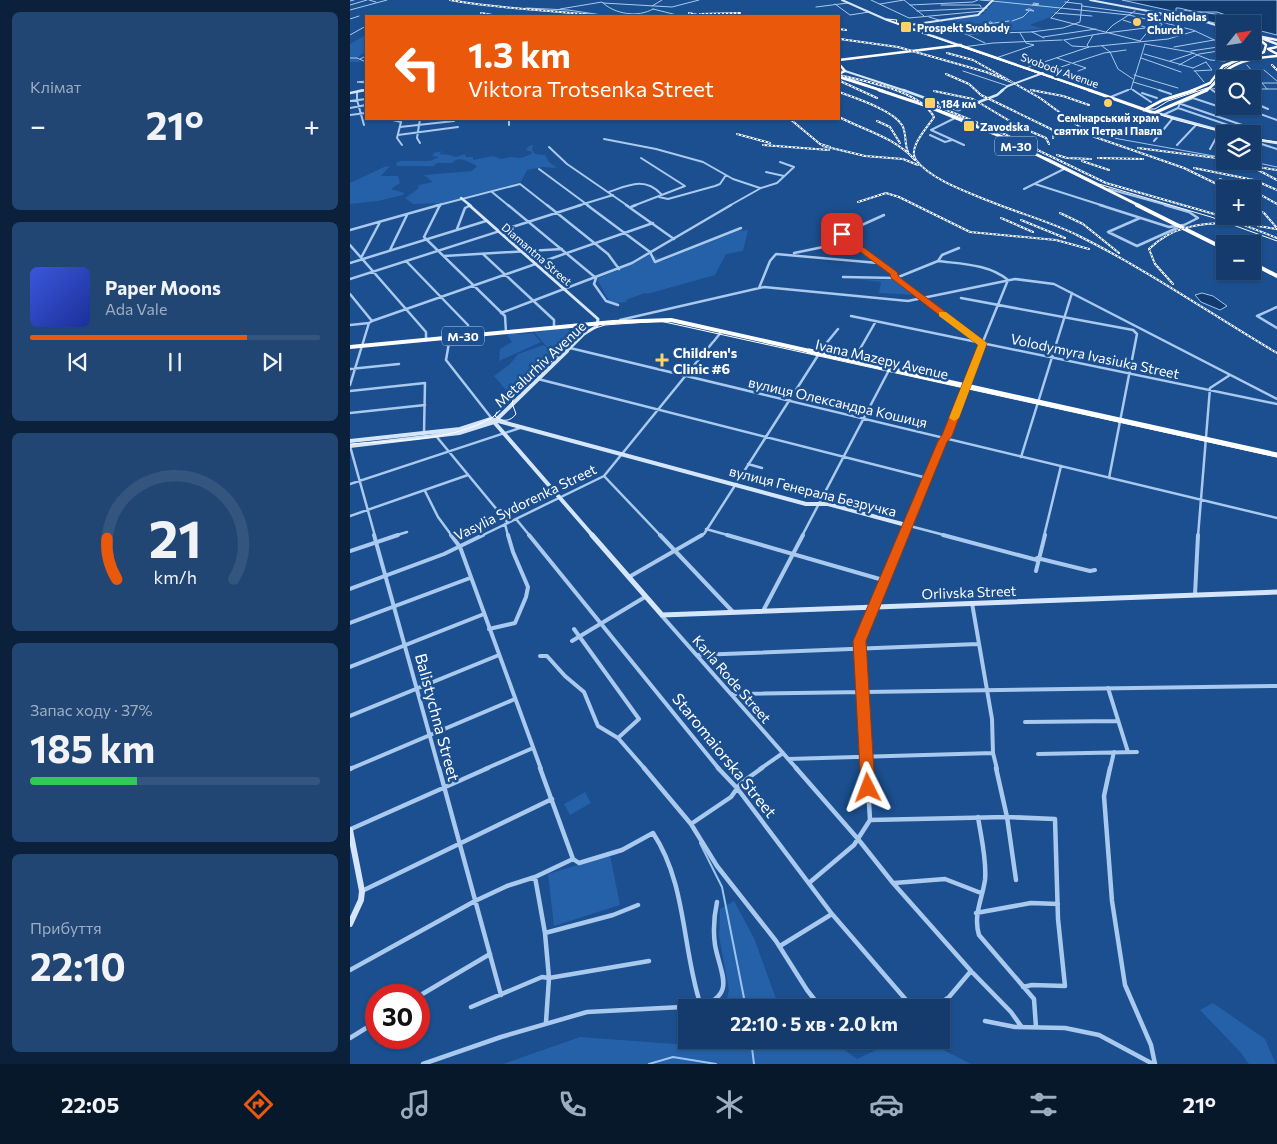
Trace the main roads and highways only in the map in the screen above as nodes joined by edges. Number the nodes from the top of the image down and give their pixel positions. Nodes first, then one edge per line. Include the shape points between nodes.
1 (1261, 37) edge
2 (1261, 38) edge
3 (1261, 40) edge
4 (1277, 40) edge
5 (1277, 46) edge
6 (1261, 53) edge
7 (1277, 55) edge
8 (1261, 56) edge
9 (1261, 58) edge
10 (1239, 60) edge
11 (1248, 60) joint
12 (1276, 61) edge
13 (840, 62) edge
14 (1227, 70) edge
15 (840, 77) edge
16 (1212, 81) junction
17 (1216, 81) edge
18 (1216, 84) edge
19 (1144, 110) junction
20 (1216, 244) edge
21 (1261, 268) edge
22 (1277, 276) edge
23 (598, 325) junction
24 (721, 333) junction
25 (350, 347) edge
26 (819, 355) junction
27 (965, 387) junction
28 (1206, 441) junction
29 (1277, 455) edge
30 (1277, 459) edge

1 - 4 main road
2 - 5 main road
3 - 6 highway via 1266,45
5 - 7 highway via 1268,49
7 - 8 highway
7 - 9 highway
10 - 16 highway via 1223,66
11 - 12 highway
11 - 14 highway
13 - 19 highway, Svobody Avenue via 962,46
15 - 20 highway, М-30 via 956,117 1003,137
16 - 17 highway
16 - 19 highway
18 - 19 highway, Svobody Avenue via 1154,113
21 - 22 highway
23 - 24 highway, Ivana Mazepy Avenue / М-30 via 661,323
23 - 24 highway, Ivana Mazepy Avenue / М-30 via 665,320
23 - 25 highway, М-30
24 - 26 highway, Ivana Mazepy Avenue / М-30
26 - 27 highway, Ivana Mazepy Avenue / М-30
26 - 27 highway, Ivana Mazepy Avenue / М-30
27 - 28 highway, Ivana Mazepy Avenue / М-30
28 - 29 highway, Ivana Mazepy Avenue / М-30
28 - 30 highway, Ivana Mazepy Avenue / М-30

